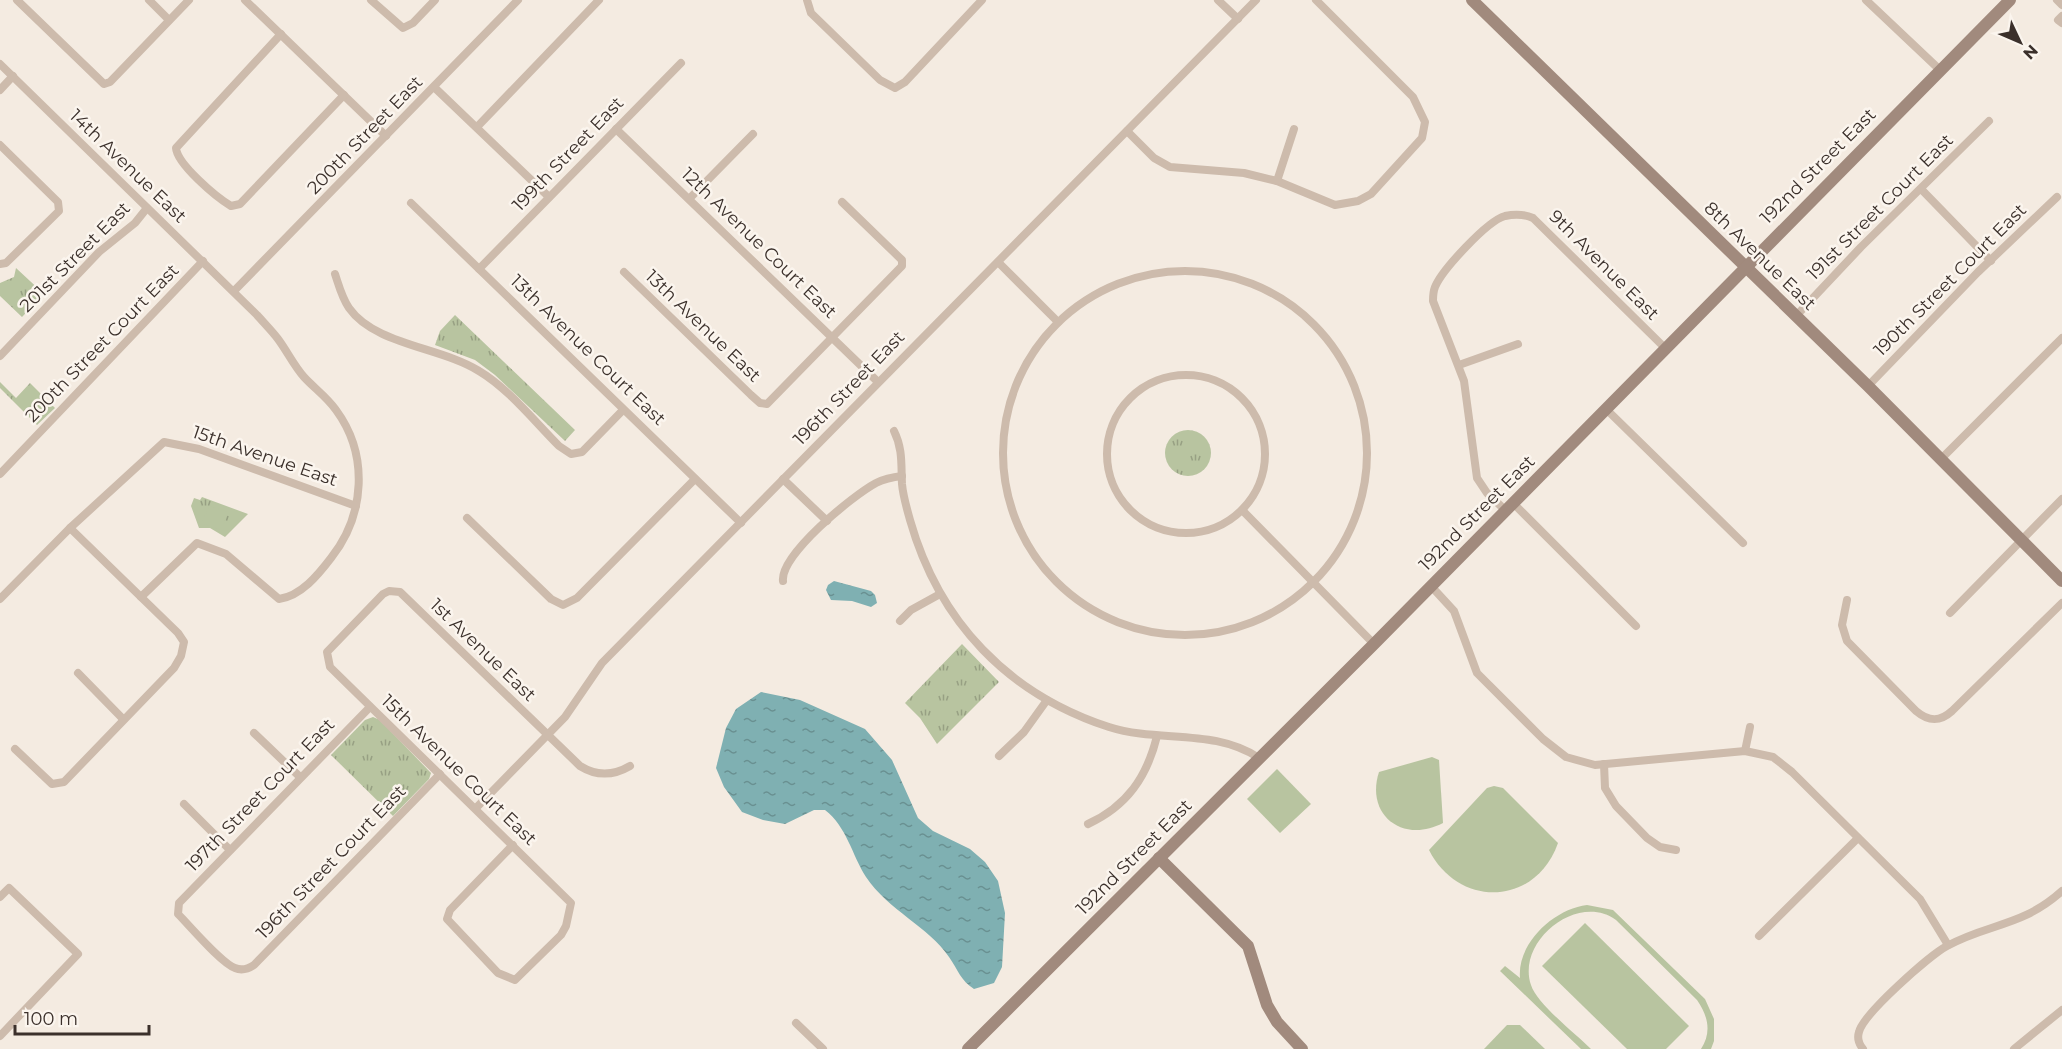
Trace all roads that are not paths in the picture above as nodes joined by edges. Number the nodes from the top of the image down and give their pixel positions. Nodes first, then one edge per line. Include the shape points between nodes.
1 (17, 0) edge
2 (148, 0) edge
3 (189, 0) edge
4 (245, 0) edge
5 (371, 0) edge
6 (435, 0) edge
7 (518, 0) edge
8 (599, 0) edge
9 (807, 0) edge
10 (982, 0) edge
11 (1218, 0) edge
12 (1256, 0) edge
13 (1316, 0) edge
14 (1472, 0) edge
15 (1866, 0) edge
16 (2010, 0) edge
17 (2057, 0) edge
18 (2062, 5) edge
19 (2062, 16) edge
20 (1238, 19) junction
21 (169, 20) junction
22 (2062, 23) edge
23 (281, 34) junction
24 (681, 63) dead end
25 (0, 64) edge
26 (1940, 70) junction
27 (13, 76) junction
28 (434, 87) junction
29 (0, 90) edge
30 (344, 95) junction
31 (1989, 121) dead end
32 (477, 128) junction
33 (616, 129) junction
34 (1294, 129) dead end
35 (1127, 131) junction
36 (753, 134) dead end
37 (387, 136) junction
38 (0, 145) edge
39 (1277, 181) junction
40 (1922, 190) junction
41 (549, 197) junction
42 (2057, 197) dead end
43 (690, 198) junction
44 (842, 202) dead end
45 (411, 203) dead end
46 (147, 208) junction
47 (203, 261) junction
48 (1990, 261) junction
49 (998, 262) junction
50 (0, 264) edge
51 (1745, 266) junction
52 (479, 269) junction
53 (624, 272) dead end
54 (335, 274) dead end
55 (234, 291) junction
56 (1796, 316) junction
57 (1058, 322) junction
58 (834, 338) junction
59 (2062, 338) edge
60 (1518, 345) dead end
61 (1665, 348) junction
62 (0, 356) edge
63 (1459, 365) junction
64 (878, 382) junction
65 (1868, 386) junction
66 (1606, 409) junction
67 (623, 410) junction
68 (894, 431) dead end
69 (1941, 459) junction
70 (0, 474) edge
71 (902, 476) junction
72 (694, 479) junction
73 (783, 479) junction
74 (2062, 499) edge
75 (356, 506) junction
76 (1509, 506) junction
77 (1242, 510) junction
78 (467, 518) dead end
79 (827, 521) junction
80 (741, 523) junction
81 (70, 528) junction
82 (2021, 540) junction
83 (1743, 543) dead end
84 (783, 581) dead end
85 (1313, 581) junction
86 (2062, 581) edge
87 (1431, 586) junction
88 (940, 594) junction
89 (141, 597) junction
90 (0, 599) edge
91 (1847, 600) dead end
92 (2062, 603) edge
93 (1950, 613) dead end
94 (900, 621) dead end
95 (1636, 626) dead end
96 (1374, 644) junction
97 (327, 657) joint
98 (78, 673) dead end
99 (1047, 700) junction
100 (370, 707) junction
101 (123, 719) junction
102 (1750, 727) dead end
103 (254, 733) dead end
104 (547, 735) junction
105 (1157, 736) junction
106 (15, 749) dead end
107 (1745, 751) junction
108 (999, 756) dead end
109 (1258, 758) junction
110 (1604, 764) junction
111 (630, 766) dead end
112 (440, 774) junction
113 (300, 777) junction
114 (184, 804) dead end
115 (476, 808) junction
116 (1088, 824) dead end
117 (1858, 838) junction
118 (513, 845) junction
119 (230, 850) junction
120 (1676, 850) dead end
121 (1159, 858) junction
122 (2062, 891) edge
123 (0, 897) edge
124 (177, 910) joint
125 (1759, 936) dead end
126 (1948, 945) junction
127 (2062, 1010) edge
128 (796, 1023) dead end
129 (0, 1036) edge
130 (823, 1049) edge
131 (968, 1049) edge
132 (1302, 1049) edge
133 (1863, 1049) edge
134 (2014, 1049) edge

1 - 21 street via 104,84
2 - 21 street
3 - 21 street
4 - 23 street
5 - 6 street via 403,28
7 - 28 street, 200th Street East
8 - 32 street
9 - 10 street via 811,13 880,80 895,88
11 - 20 street
12 - 20 street, 196th Street East
13 - 39 street via 1413,97 1425,122 1422,138 1371,194 1358,201 1341,205 1323,202
14 - 51 street, 8th Avenue East
15 - 26 street
16 - 26 street, 192nd Street East
17 - 18 street
19 - 22 street via 2058,20
20 - 35 street, 196th Street East
23 - 30 street
23 - 30 street via 176,148 178,157 200,180 231,206 240,204
24 - 33 street, 199th Street East
25 - 27 street, 14th Avenue East
26 - 51 street, 192nd Street East
27 - 29 street
27 - 46 street, 14th Avenue East
28 - 32 street
28 - 37 street, 200th Street East
30 - 37 street
31 - 40 street, 191st Street Court East
32 - 41 street
33 - 41 street, 199th Street East
33 - 43 street, 12th Avenue Court East
34 - 39 street
35 - 39 street via 1154,158 1170,167 1220,170
35 - 49 street, 196th Street East
36 - 43 street
37 - 55 street, 200th Street East
38 - 50 street via 58,202 59,211 6,263
40 - 48 street
40 - 56 street, 191st Street Court East
41 - 52 street, 199th Street East
42 - 48 street, 190th Street Court East
43 - 58 street, 12th Avenue Court East
44 - 58 street via 902,260 898,272
45 - 52 street, 13th Avenue Court East
46 - 47 street, 14th Avenue East
46 - 62 street, 201st Street East via 99,252
47 - 55 street, 14th Avenue East
47 - 70 street, 200th Street Court East
48 - 65 street, 190th Street Court East
49 - 57 street
49 - 64 street, 196th Street East
51 - 56 street, 8th Avenue East
51 - 61 street, 192nd Street East
52 - 67 street, 13th Avenue Court East
53 - 58 street, 13th Avenue East via 760,403 771,401
54 - 67 street via 347,306 362,321 389,336 460,360 481,372 559,446 576,455
55 - 75 street, 14th Avenue East via 278,338 302,376 330,401 346,426 356,449
56 - 65 street, 8th Avenue East
57 - 85 street via 1110,287 1150,274 1182,271 1213,273 1254,284 1307,318 1346,367 1361,406 1366,448 1366,469 1357,510 1339,549
57 - 85 street via 1030,357 1016,386 1006,418 1003,462 1005,484 1018,526 1040,564 1055,580 1108,618 1150,632 1183,634 1216,632 1258,619
58 - 64 street, 12th Avenue Court East
59 - 69 street
60 - 63 street
61 - 63 street, 9th Avenue East via 1539,224 1527,215 1515,214 1504,216 1481,233 1436,285 1436,311
61 - 66 street, 192nd Street East
63 - 76 street via 1477,478 1487,493
64 - 73 street, 196th Street East
65 - 69 street, 8th Avenue East
66 - 76 street, 192nd Street East
66 - 83 street
67 - 72 street, 13th Avenue Court East
68 - 71 street via 902,451
69 - 82 street, 8th Avenue East
71 - 79 street via 877,482
71 - 88 street via 910,519
72 - 78 street via 577,598 563,605 551,599
72 - 80 street, 13th Avenue Court East
73 - 79 street
73 - 80 street, 196th Street East
74 - 82 street
75 - 81 street, 15th Avenue East via 199,449 176,442 161,443
75 - 89 street, 14th Avenue East via 348,530 327,563 295,594 279,599 226,554 197,543
76 - 87 street, 192nd Street East
76 - 95 street
77 - 77 street via 1259,485 1266,454 1260,424 1243,398 1212,378 1188,374 1163,378 1131,397 1114,423 1107,453 1111,477 1130,509 1161,529 1185,533 1221,525
77 - 85 street
79 - 84 street via 785,565
80 - 104 street, 196th Street East via 602,663 565,717
81 - 89 street
81 - 90 street
82 - 86 street, 8th Avenue East
82 - 93 street
85 - 96 street
87 - 96 street, 192nd Street East
87 - 110 street via 1454,611 1477,674 1566,757 1586,765
88 - 94 street
88 - 99 street via 954,617 992,658
89 - 101 street via 182,637 183,651 174,668
91 - 92 street via 1842,625 1847,641 1916,711 1935,720 1946,717
96 - 109 street, 192nd Street East
97 - 100 street, 15th Avenue Court East via 330,667
97 - 104 street, 1st Avenue East via 332,646 383,594 396,590
98 - 101 street
99 - 105 street via 1111,728
99 - 108 street via 1024,732
100 - 112 street, 15th Avenue Court East
100 - 113 street, 197th Street Court East
101 - 106 street via 64,782 52,784
102 - 107 street
103 - 113 street
104 - 111 street via 591,772 610,774
104 - 115 street, 196th Street East
105 - 109 street via 1232,743
105 - 116 street via 1144,776 1106,816
107 - 110 street
107 - 117 street via 1779,762
109 - 121 street, 192nd Street East
110 - 120 street via 1605,788 1616,806 1647,838 1660,847
112 - 115 street, 15th Avenue Court East
112 - 124 street, 196th Street Court East via 254,965 235,968 225,961
113 - 119 street, 197th Street Court East
114 - 119 street
115 - 118 street, 15th Avenue Court East
117 - 125 street
117 - 126 street via 1920,899
118 - 118 street, 15th Avenue Court East via 571,905 561,935 520,977 512,980 498,973 447,919 450,910
119 - 124 street, 197th Street Court East via 179,903
121 - 131 street, 192nd Street East
121 - 132 street via 1248,946 1267,1005 1276,1022
122 - 126 street via 2025,918
123 - 129 street via 9,888 78,954
126 - 133 street via 1916,969 1866,1020 1859,1036
127 - 134 street
128 - 130 street

